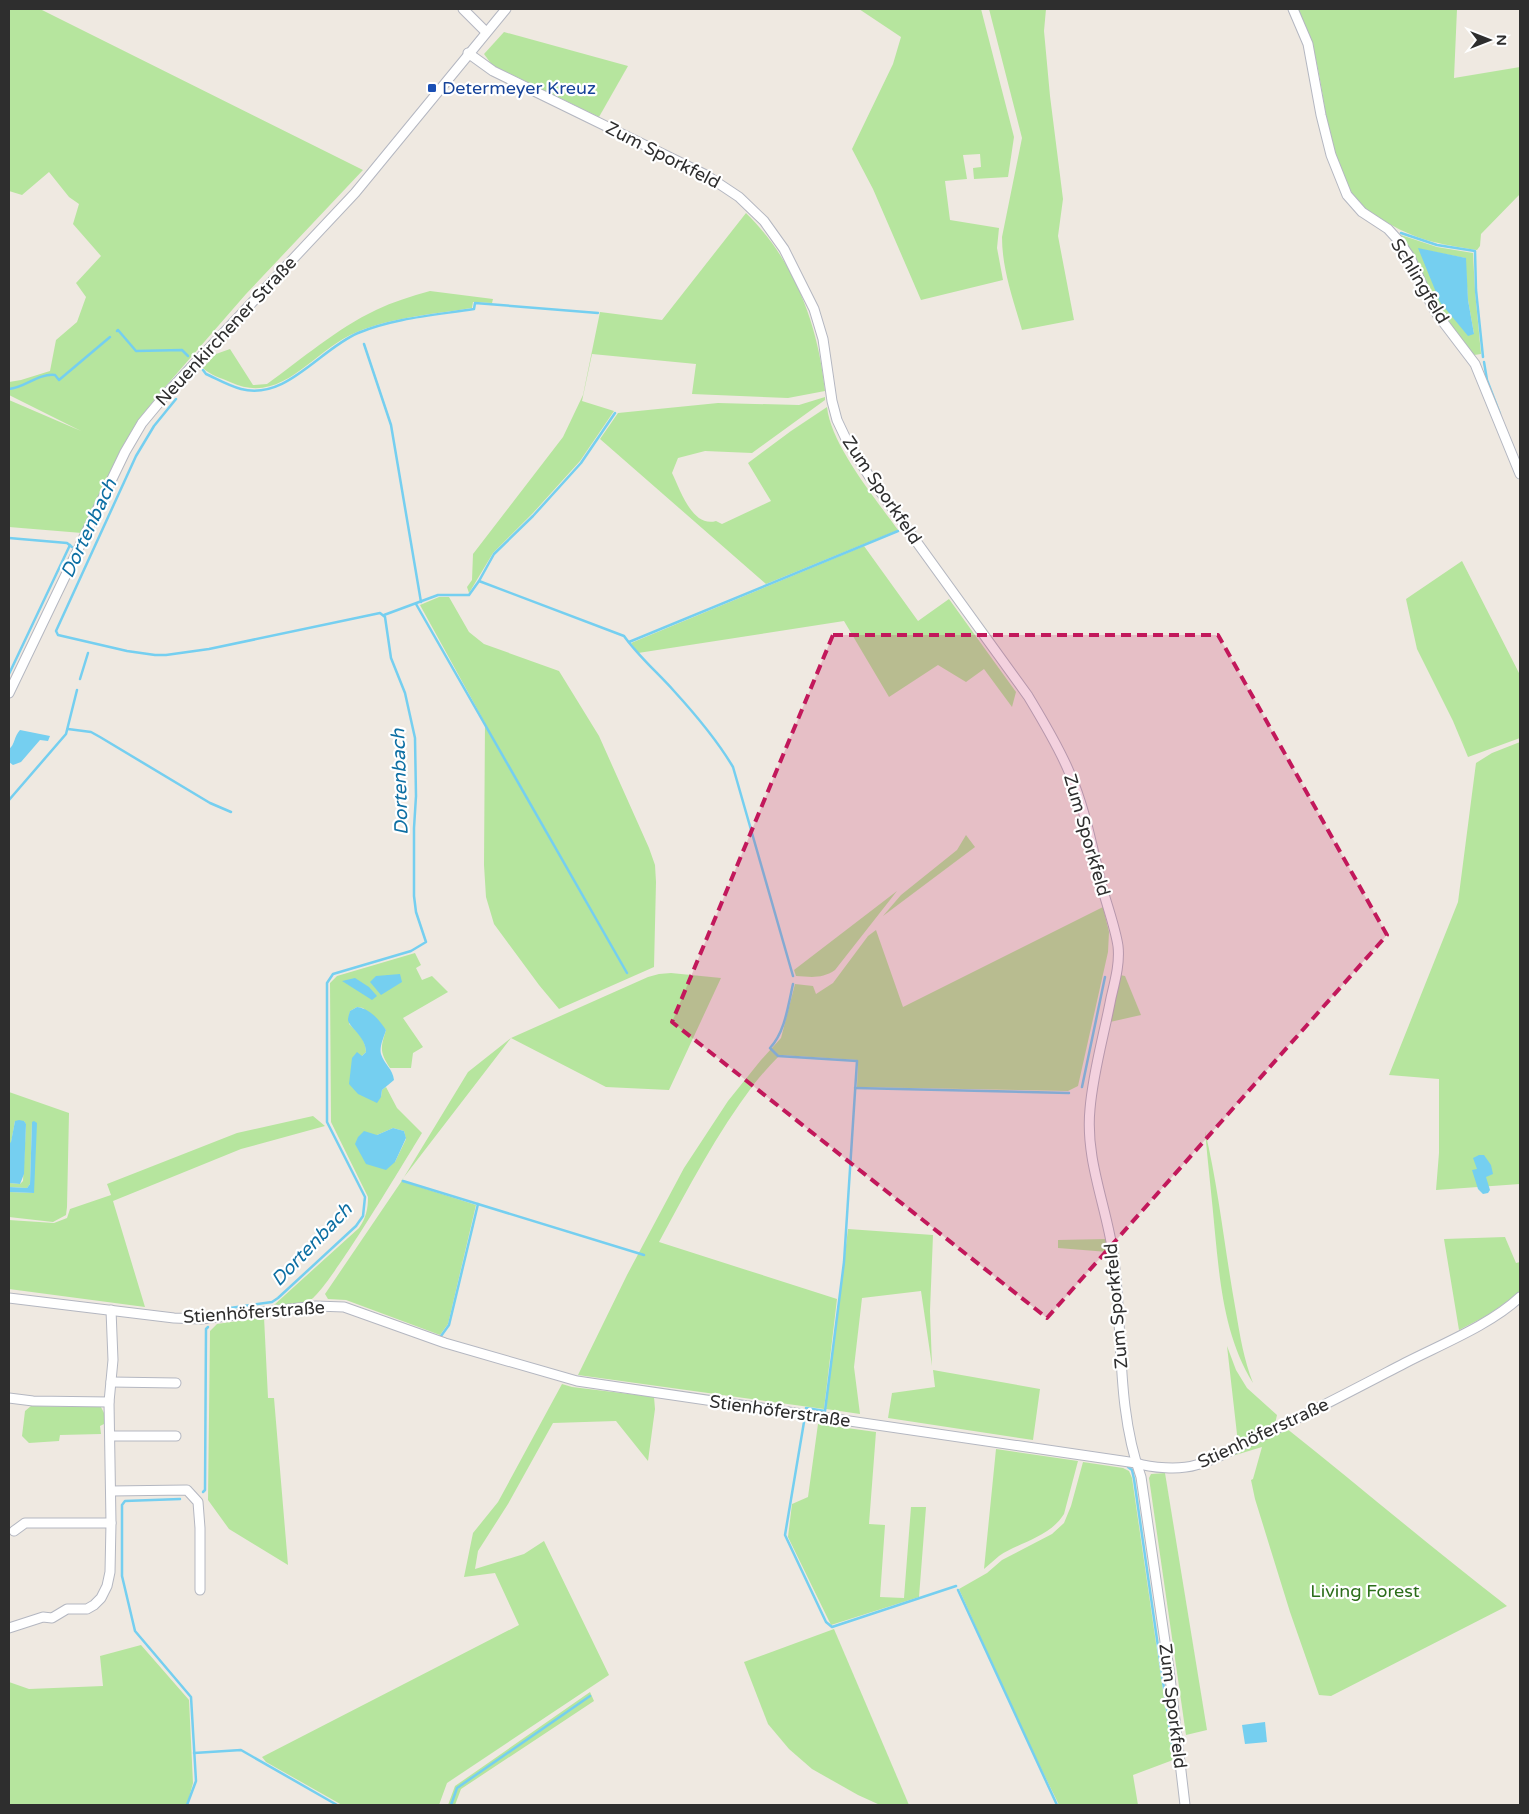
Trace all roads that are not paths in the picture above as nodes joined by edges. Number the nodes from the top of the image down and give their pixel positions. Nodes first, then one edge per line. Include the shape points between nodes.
1 (463, 9) edge
2 (506, 9) edge
3 (1293, 9) edge
4 (486, 32) junction
5 (468, 53) junction
6 (1520, 474) edge
7 (9, 693) edge
8 (1520, 1297) edge
9 (9, 1298) edge
10 (111, 1310) junction
11 (111, 1382) junction
12 (176, 1384) dead end
13 (9, 1398) edge
14 (109, 1402) junction
15 (111, 1436) junction
16 (176, 1436) dead end
17 (1136, 1463) junction
18 (111, 1492) junction
19 (111, 1523) junction
20 (14, 1531) dead end
21 (200, 1590) dead end
22 (9, 1628) edge
23 (1185, 1805) edge

1 - 4 street
2 - 4 street, Neuenkirchener Straße
3 - 6 street, Schlingfeld via 1308,44 1331,155 1347,195 1362,212 1388,229 1410,257 1437,314 1474,364
4 - 5 street, Neuenkirchener Straße
5 - 7 street, Neuenkirchener Straße via 355,193 209,346 142,423
5 - 17 street, Zum Sporkfeld via 494,71 706,175 739,197 764,222 784,249 814,309 823,339 832,401 846,439 869,476 1028,696 1071,775 1118,946 1116,974 1090,1110 1090,1134 1096,1181 1113,1252 1118,1289 1122,1392
8 - 17 street, Stienhöferstraße via 1489,1320 1216,1457 1186,1467
9 - 10 street, Stienhöferstraße
10 - 11 street via 114,1360
10 - 17 street, Stienhöferstraße via 201,1319 316,1306 344,1307 445,1343 577,1381
11 - 12 street
11 - 14 street
13 - 14 street
14 - 15 street
15 - 16 street
15 - 18 street
17 - 23 street, Zum Sporkfeld via 1141,1477 1164,1631
18 - 19 street
18 - 21 street via 187,1490 198,1502
19 - 20 street via 25,1523
19 - 22 street via 110,1572 101,1598 86,1609 67,1609 52,1618 43,1617

